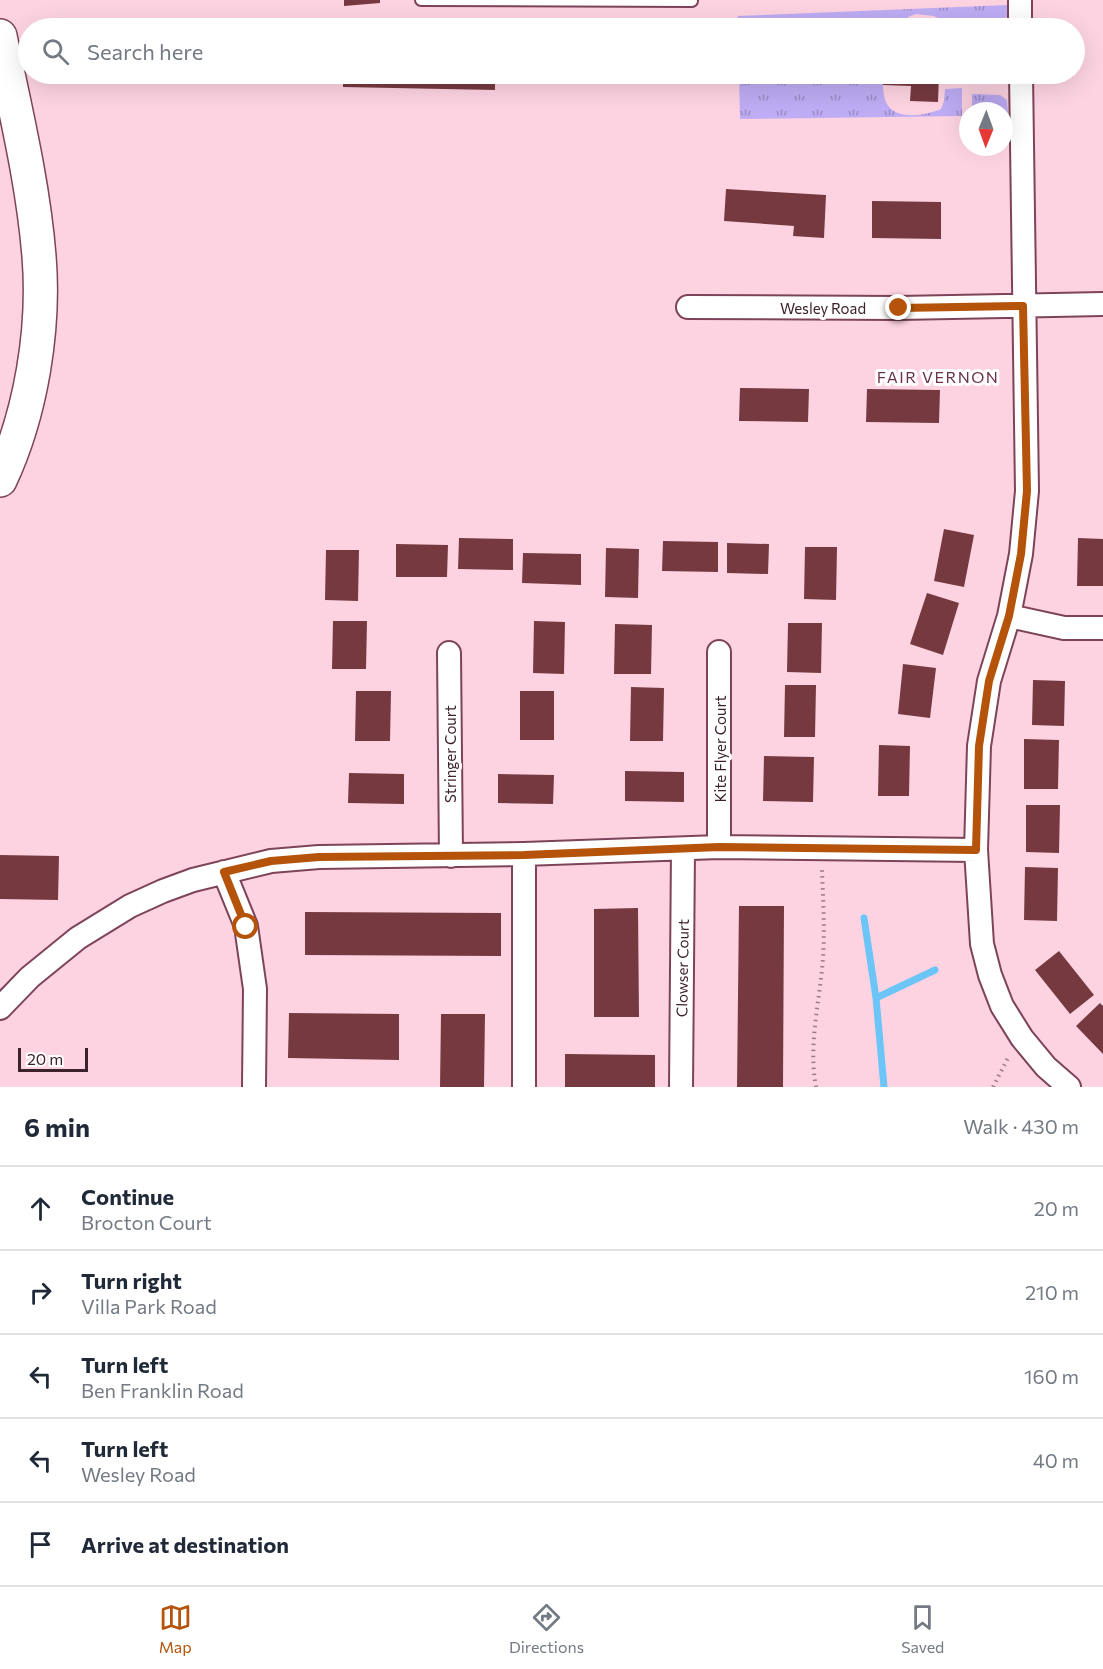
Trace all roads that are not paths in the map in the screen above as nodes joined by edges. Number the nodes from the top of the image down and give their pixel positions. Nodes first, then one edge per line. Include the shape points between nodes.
1 (421, 0) edge
2 (1020, 0) edge
3 (565, 1) edge
4 (692, 1) edge
5 (1020, 18) edge
6 (0, 36) edge
7 (1021, 84) edge
8 (1103, 304) edge
9 (1023, 306) junction
10 (688, 307) dead end
11 (0, 480) edge
12 (1009, 616) junction
13 (1103, 628) edge
14 (719, 652) dead end
15 (449, 653) dead end
16 (719, 847) junction
17 (683, 849) junction
18 (976, 850) junction
19 (524, 855) junction
20 (451, 856) junction
21 (224, 872) junction
22 (1, 1005) edge
23 (254, 1087) edge
24 (524, 1087) edge
25 (681, 1087) edge
26 (1069, 1087) edge

1 - 3 lane
2 - 5 street
3 - 4 lane
6 - 11 main road via 31,191 40,290 30,388
7 - 9 street
8 - 9 street, Wesley Road
9 - 10 street, Wesley Road
9 - 12 street via 1027,491 1021,554
12 - 13 street via 1064,628
12 - 18 street via 989,681 979,746
14 - 16 street, Kite Flyer Court
15 - 20 street, Stringer Court
16 - 17 street
16 - 18 street
17 - 19 street
17 - 25 street, Clowser Court
18 - 26 street via 982,944 1002,1006 1022,1038
19 - 20 street
19 - 24 street
20 - 21 street via 319,857 271,861
21 - 22 street via 130,906 78,938
21 - 23 street via 246,927 255,989

